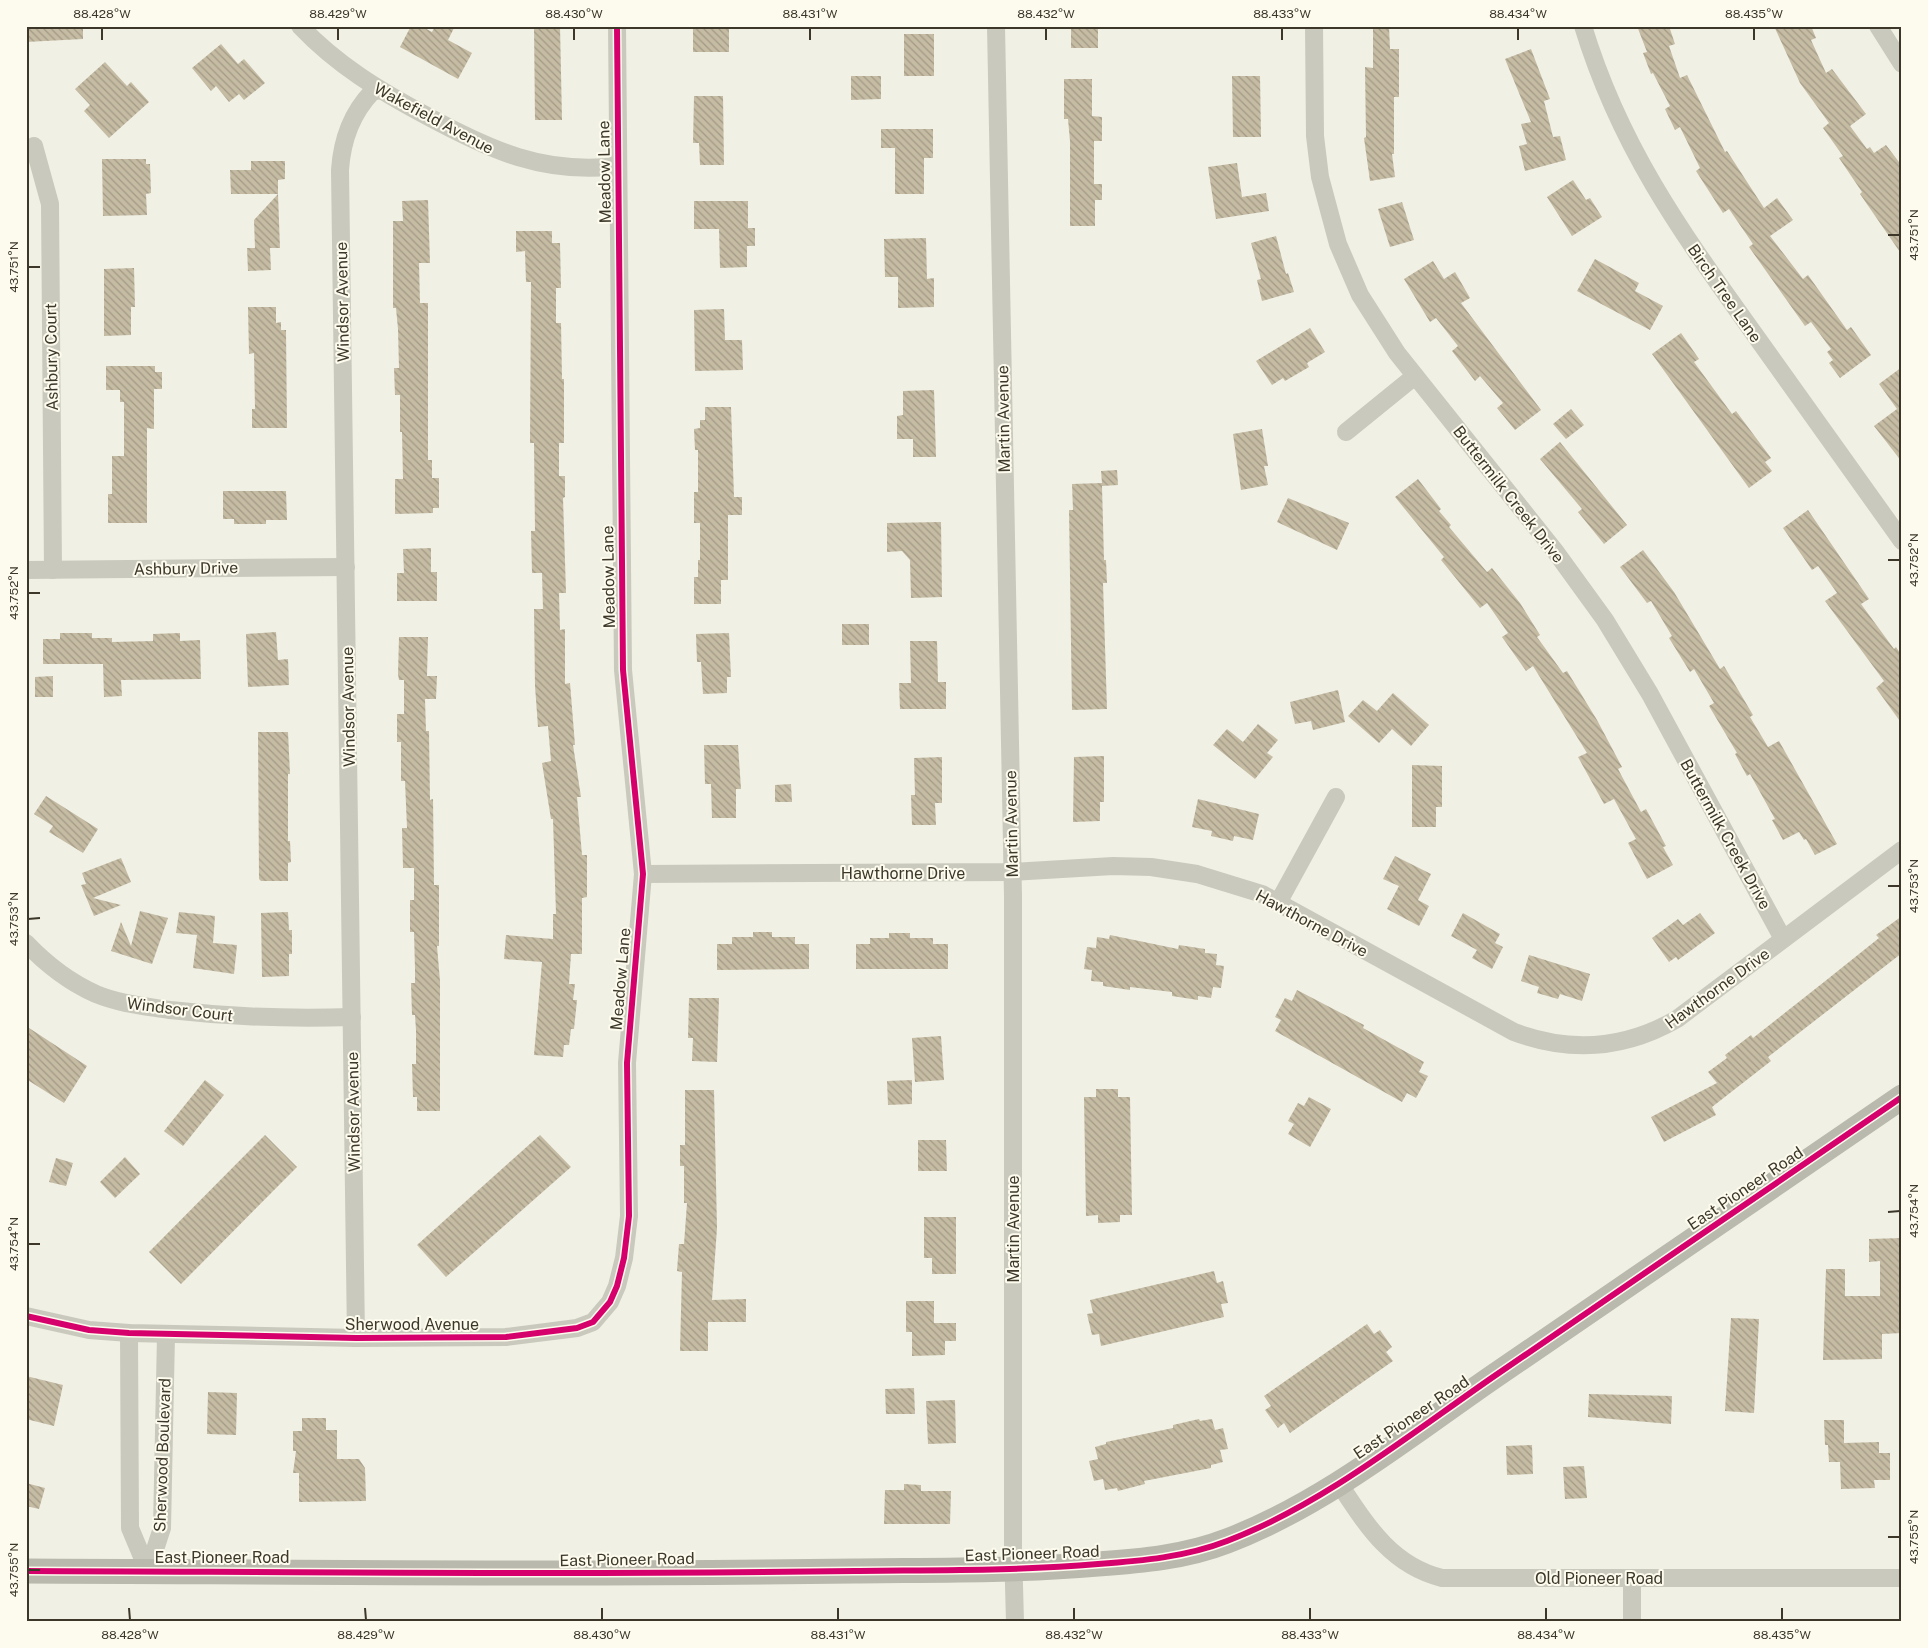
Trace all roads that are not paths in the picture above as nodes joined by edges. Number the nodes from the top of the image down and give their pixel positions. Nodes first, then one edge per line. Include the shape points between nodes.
1 (300, 26) edge
2 (617, 26) edge
3 (996, 26) edge
4 (1314, 26) edge
5 (1583, 26) edge
6 (1878, 26) edge
7 (1902, 64) edge
8 (379, 90) junction
9 (34, 146) dead end
10 (618, 166) junction
11 (1415, 376) junction
12 (1346, 432) dead end
13 (1902, 541) edge
14 (346, 567) junction
15 (26, 570) edge
16 (53, 570) junction
17 (1336, 797) dead end
18 (1902, 850) edge
19 (1012, 872) junction
20 (642, 874) junction
21 (1278, 903) junction
22 (1783, 939) junction
23 (26, 943) edge
24 (352, 1017) junction
25 (1902, 1097) edge
26 (628, 1126) joint
27 (26, 1316) edge
28 (129, 1333) junction
29 (166, 1335) junction
30 (356, 1338) junction
31 (1338, 1482) junction
32 (1014, 1568) junction
33 (26, 1570) edge
34 (148, 1571) junction
35 (1632, 1578) junction
36 (1902, 1578) edge
37 (1015, 1622) edge
38 (1632, 1622) edge

1 - 8 street, Wakefield Avenue via 342,65
2 - 10 street, Meadow Lane
3 - 19 street, Martin Avenue
4 - 11 street, Buttermilk Creek Drive via 1316,150 1331,225 1360,295
5 - 13 street, Birch Tree Lane via 1623,130 1667,209
6 - 7 street
8 - 10 street, Wakefield Avenue via 475,142 508,155 551,165
8 - 14 street, Windsor Avenue via 372,92 354,115 341,159
9 - 16 street, Ashbury Court via 50,204
10 - 20 street, Meadow Lane via 623,670
11 - 12 street
11 - 22 street, Buttermilk Creek Drive via 1570,571 1615,635
14 - 16 street, Ashbury Drive
14 - 24 street, Windsor Avenue
15 - 16 street, Ashbury Drive
17 - 21 street
18 - 22 street, Hawthorne Drive
19 - 20 street, Hawthorne Drive
19 - 21 street, Hawthorne Drive via 1151,867 1224,881
19 - 32 street, Martin Avenue
20 - 26 street, Meadow Lane via 627,1063
21 - 22 street, Hawthorne Drive via 1514,1032 1573,1046 1622,1042 1667,1025
23 - 24 street, Windsor Court via 72,981 101,996 133,1005 236,1016
24 - 30 street, Windsor Avenue
25 - 31 main road, East Pioneer Road
26 - 30 street, Sherwood Avenue via 629,1216 624,1258 610,1302 593,1322 577,1328 506,1337
27 - 28 street, Sherwood Avenue via 89,1330
28 - 29 street, Sherwood Avenue
28 - 34 street, Sherwood Boulevard via 130,1528
29 - 30 street, Sherwood Avenue
29 - 34 street, Sherwood Boulevard via 162,1528
31 - 32 main road, East Pioneer Road via 1260,1528 1220,1544 1137,1561
31 - 35 street, Old Pioneer Road via 1367,1525 1397,1558 1429,1575 1442,1578
32 - 34 main road, East Pioneer Road via 544,1574
32 - 37 street, Martin Avenue
33 - 34 main road, East Pioneer Road
35 - 36 street, Old Pioneer Road
35 - 38 street

